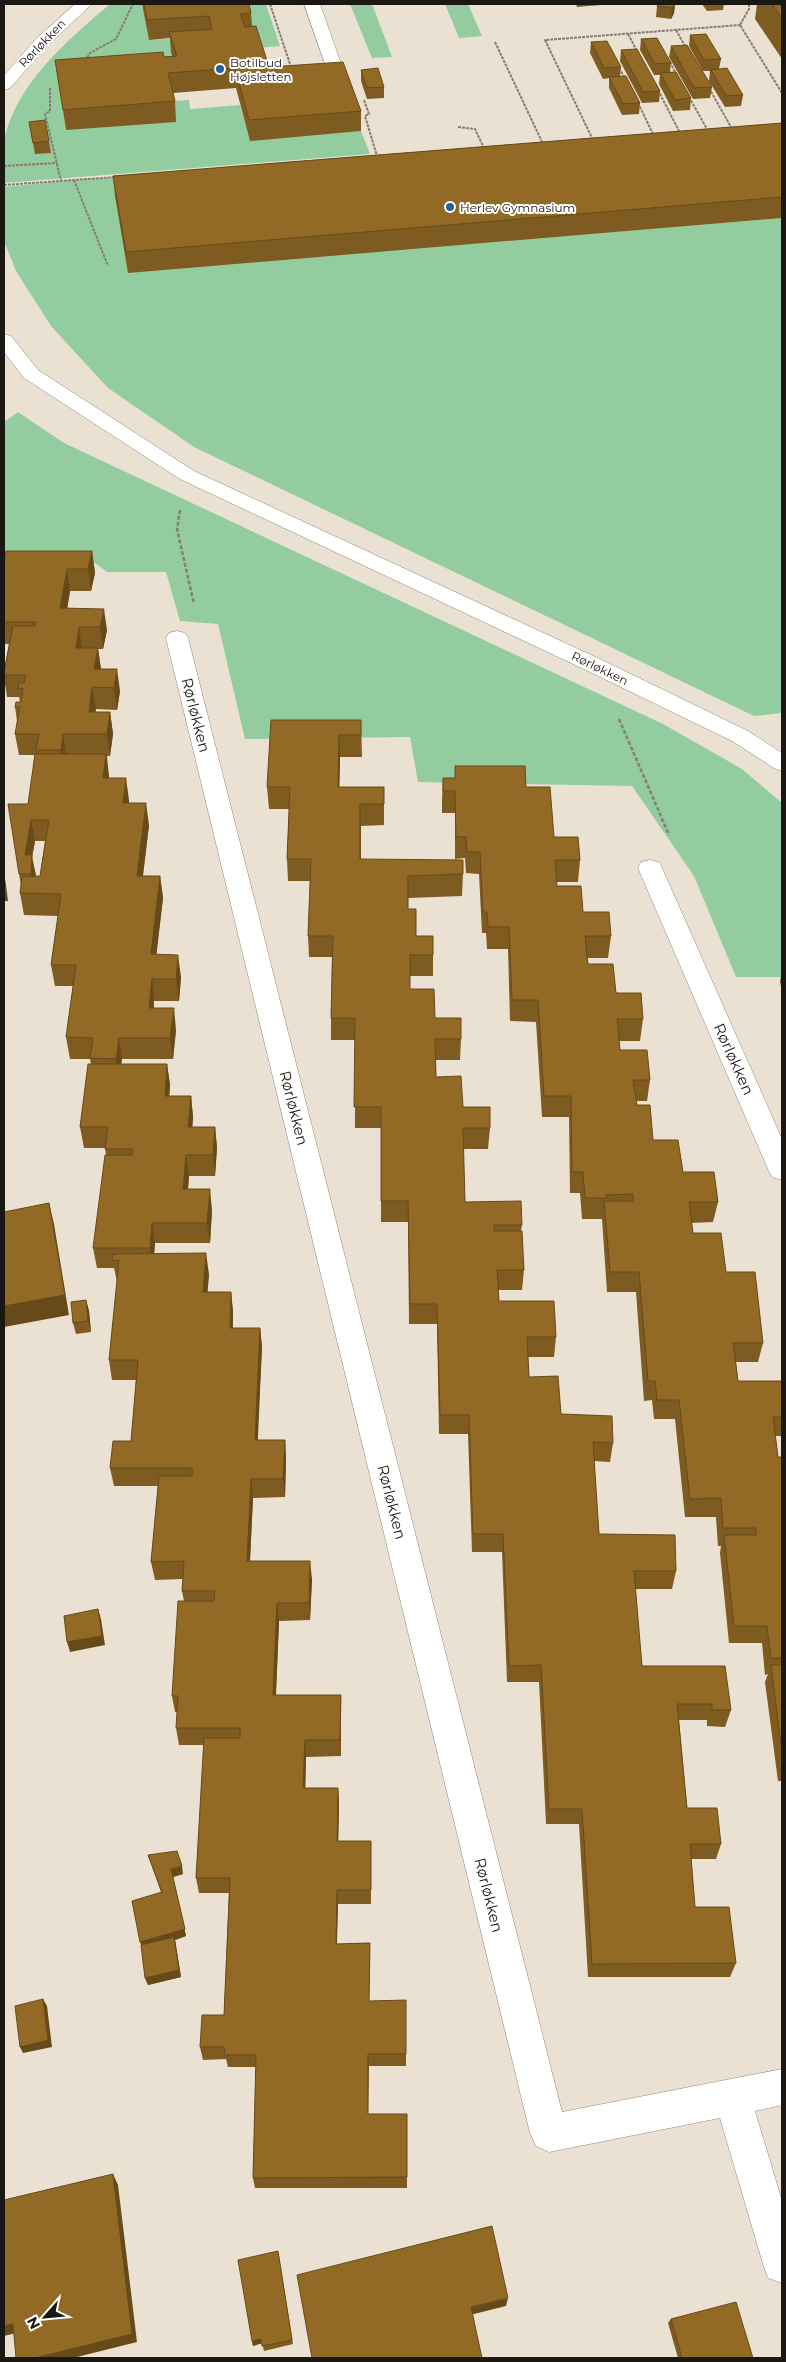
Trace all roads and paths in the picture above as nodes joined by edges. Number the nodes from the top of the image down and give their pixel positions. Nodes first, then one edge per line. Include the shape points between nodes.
1 (84, 4) edge
2 (134, 4) edge
3 (312, 4) edge
4 (749, 4) edge
5 (740, 26) junction
6 (676, 30) junction
7 (628, 34) junction
8 (495, 42) dead end
9 (638, 52) edge
10 (690, 55) edge
11 (667, 56) edge
12 (616, 61) edge
13 (84, 63) edge
14 (338, 78) edge
15 (680, 80) edge
16 (50, 83) dead end
17 (4, 85) edge
18 (628, 85) edge
19 (656, 87) edge
20 (708, 87) edge
21 (782, 93) edge
22 (689, 97) edge
23 (637, 102) edge
24 (740, 126) edge
25 (458, 127) dead end
26 (731, 127) junction
27 (715, 128) edge
28 (723, 128) edge
29 (671, 132) edge
30 (645, 135) edge
31 (585, 141) edge
32 (551, 143) edge
33 (484, 148) edge
34 (57, 163) junction
35 (4, 166) edge
36 (120, 176) edge
37 (74, 180) junction
38 (61, 181) junction
39 (4, 186) edge
40 (108, 266) dead end
41 (4, 340) edge
42 (187, 475) junction
43 (177, 638) joint
44 (596, 666) junction
45 (782, 763) edge
46 (650, 868) joint
47 (782, 1169) edge
48 (782, 2087) edge
49 (732, 2097) junction
50 (782, 2264) edge

1 - 17 street, Rørløkken via 59,23
2 - 13 path via 116,39 90,53
3 - 14 street
4 - 5 path
5 - 6 path
5 - 21 path
6 - 7 path
6 - 10 path
7 - 9 path
7 - 31 path via 545,40 594,141
8 - 32 path via 542,144
11 - 15 path
12 - 18 path
16 - 34 path via 50,111 45,114
19 - 29 path via 679,131
20 - 26 path
22 - 27 path via 707,129
23 - 30 path via 653,134
24 - 26 path
25 - 33 path via 475,129
26 - 28 path
34 - 35 path
34 - 38 path
36 - 37 path
37 - 38 path
37 - 40 path
38 - 39 path
41 - 42 street, Rørløkken via 31,374
42 - 43 path via 177,529 200,630
42 - 44 street, Rørløkken
43 - 49 street, Rørløkken via 549,2134
44 - 45 street, Rørløkken via 740,736
44 - 46 path via 677,854
46 - 47 street, Rørløkken
48 - 49 street, Rørløkken
49 - 50 street

